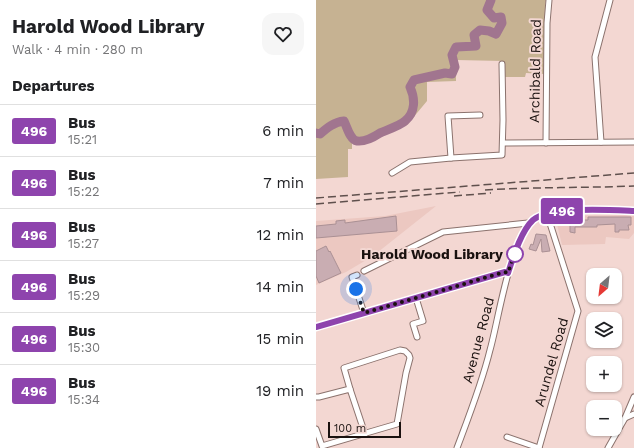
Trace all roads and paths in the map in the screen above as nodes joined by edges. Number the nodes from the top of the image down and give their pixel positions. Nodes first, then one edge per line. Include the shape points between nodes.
1 (549, 0) edge
2 (610, 0) edge
3 (502, 64) dead end
4 (480, 115) dead end
5 (546, 142) junction
6 (601, 142) junction
7 (634, 142) edge
8 (503, 143) junction
9 (451, 158) junction
10 (392, 173) dead end
11 (634, 211) edge
12 (547, 214) junction
13 (530, 224) junction
14 (364, 271) dead end
15 (508, 273) junction
16 (357, 274) dead end
17 (416, 298) junction
18 (364, 313) junction
19 (316, 327) edge
20 (416, 337) dead end
21 (350, 388) junction
22 (316, 396) edge
23 (634, 397) edge
24 (634, 414) edge
25 (624, 418) junction
26 (316, 429) edge
27 (365, 434) junction
28 (507, 437) dead end
29 (457, 448) edge
30 (539, 448) edge
31 (608, 448) edge

1 - 5 street, Archibald Road
2 - 6 street via 595,57
3 - 8 street
4 - 9 street via 448,116
5 - 6 street
5 - 8 street
6 - 7 street
8 - 9 street via 502,154
9 - 10 street via 410,162
11 - 12 street via 578,210
12 - 13 street, Avenue Road via 536,218
12 - 30 street, Arundel Road via 578,311
13 - 14 street via 443,232
13 - 15 street, Avenue Road via 516,249
15 - 17 street
15 - 29 street, Avenue Road via 488,360
16 - 18 street via 352,277
17 - 18 street
17 - 20 street via 423,321 413,324
18 - 19 street
21 - 22 street
21 - 27 street
21 - 27 street via 344,368 400,350 409,354 397,424
23 - 25 street
24 - 25 street
25 - 31 street
26 - 27 street via 322,446
28 - 30 street

